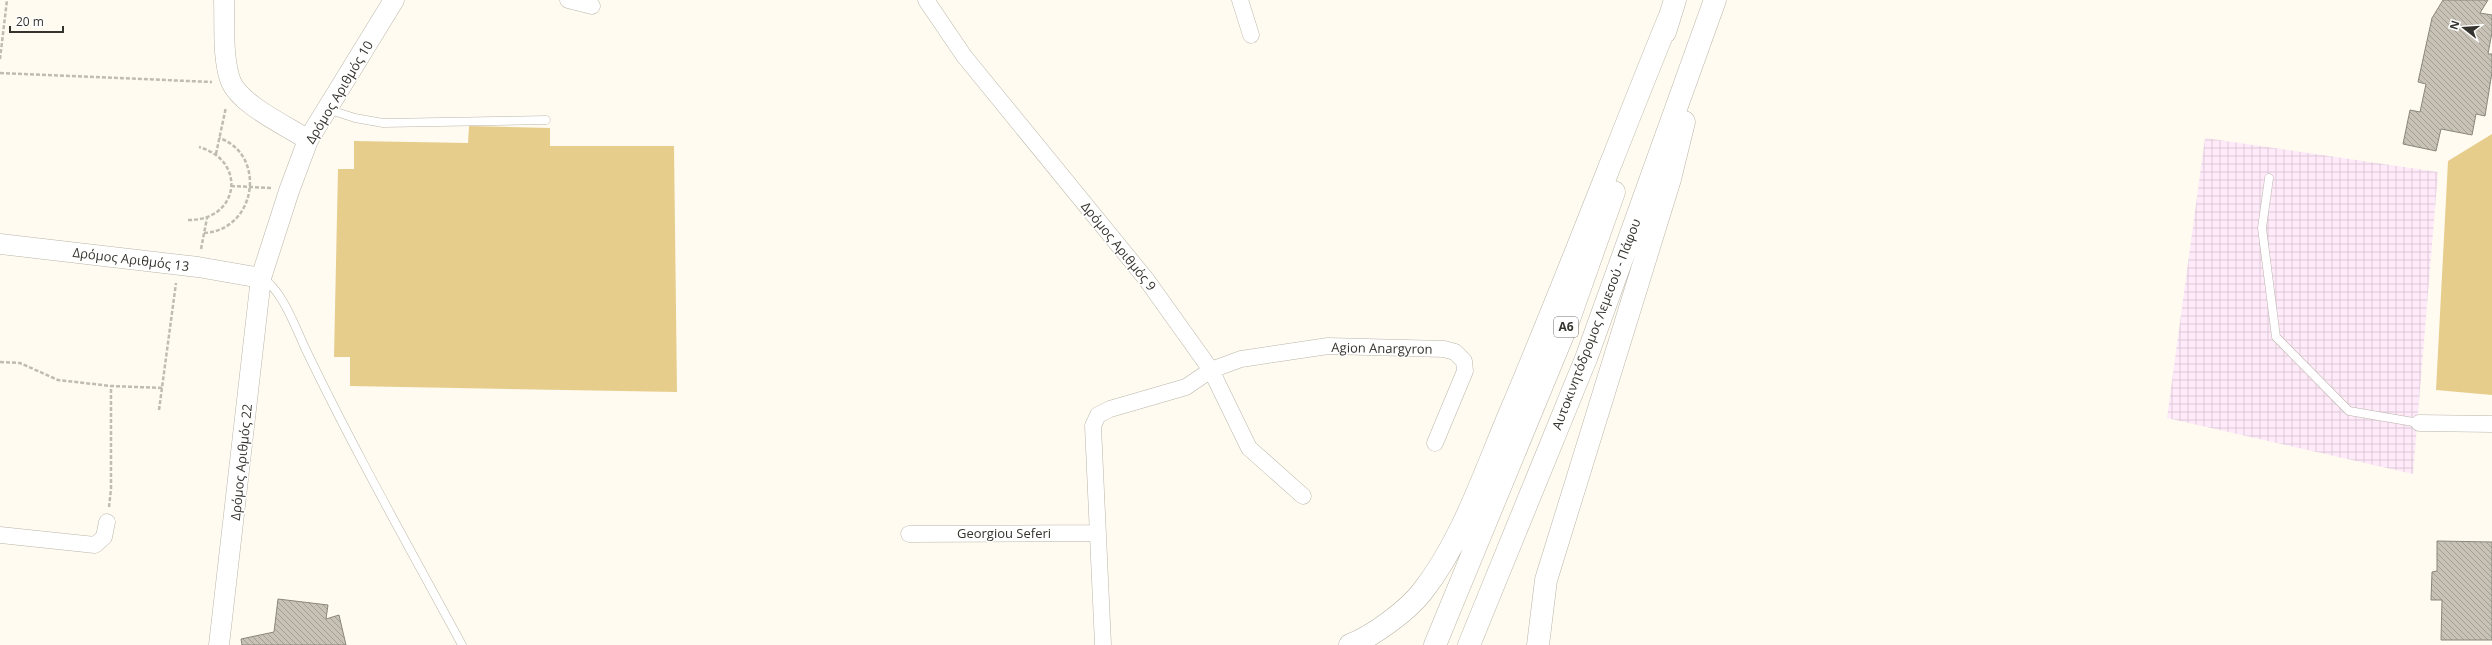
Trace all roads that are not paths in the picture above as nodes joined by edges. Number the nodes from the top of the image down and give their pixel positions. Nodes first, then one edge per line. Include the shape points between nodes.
1 (224, 0) edge
2 (394, 0) edge
3 (568, 0) edge
4 (926, 0) edge
5 (1240, 0) edge
6 (592, 6) dead end
7 (1713, 7) edge
8 (1672, 9) edge
9 (1251, 35) dead end
10 (326, 109) junction
11 (546, 120) dead end
12 (308, 140) junction
13 (2269, 178) dead end
14 (0, 244) edge
15 (261, 278) junction
16 (1211, 370) junction
17 (2419, 423) joint
18 (2492, 424) edge
19 (1435, 443) dead end
20 (1303, 496) dead end
21 (107, 522) road end
22 (1098, 533) junction
23 (909, 534) dead end
24 (0, 535) edge
25 (219, 645) edge
26 (462, 645) edge
27 (1103, 645) edge
28 (1350, 645) edge
29 (1435, 645) edge
30 (1469, 645) edge
31 (1538, 645) edge

1 - 12 street via 226,54 232,83 246,101
2 - 10 street, Δρόμος Αριθμός 10
3 - 6 street
4 - 16 street, Δρόμος Αριθμός 9 via 964,56 1146,278
5 - 9 street
7 - 30 highway, Αυτοκινητόδρομος Λεμεσού - Πάφου / A6 via 1587,356
7 - 31 highway via 1670,179 1546,580
8 - 28 highway via 1601,183 1556,305 1472,502 1446,555 1422,593 1392,620
8 - 29 highway, Αυτοκινητόδρομος Λεμεσού - Πάφου / A6 via 1618,180 1567,325
10 - 11 lane via 383,123
10 - 12 street, Δρόμος Αριθμός 10
12 - 15 street, Δρόμος Αριθμός 10
13 - 17 lane via 2262,228 2276,337 2349,411
14 - 15 street, Δρόμος Αριθμός 13 via 198,267
15 - 25 street, Δρόμος Αριθμός 22
15 - 26 lane via 270,282 286,308 332,405
16 - 19 street, Agion Anargyron via 1241,359 1328,346 1444,349 1455,352 1464,361 1465,371
16 - 20 street, Δρόμος Αριθμός 9 via 1249,448
16 - 22 street, Agion Anargyron via 1186,387 1110,409 1098,415 1093,426
17 - 18 street
21 - 24 street via 104,537 95,545
22 - 23 street, Georgiou Seferi
22 - 27 street, Agion Anargyron

